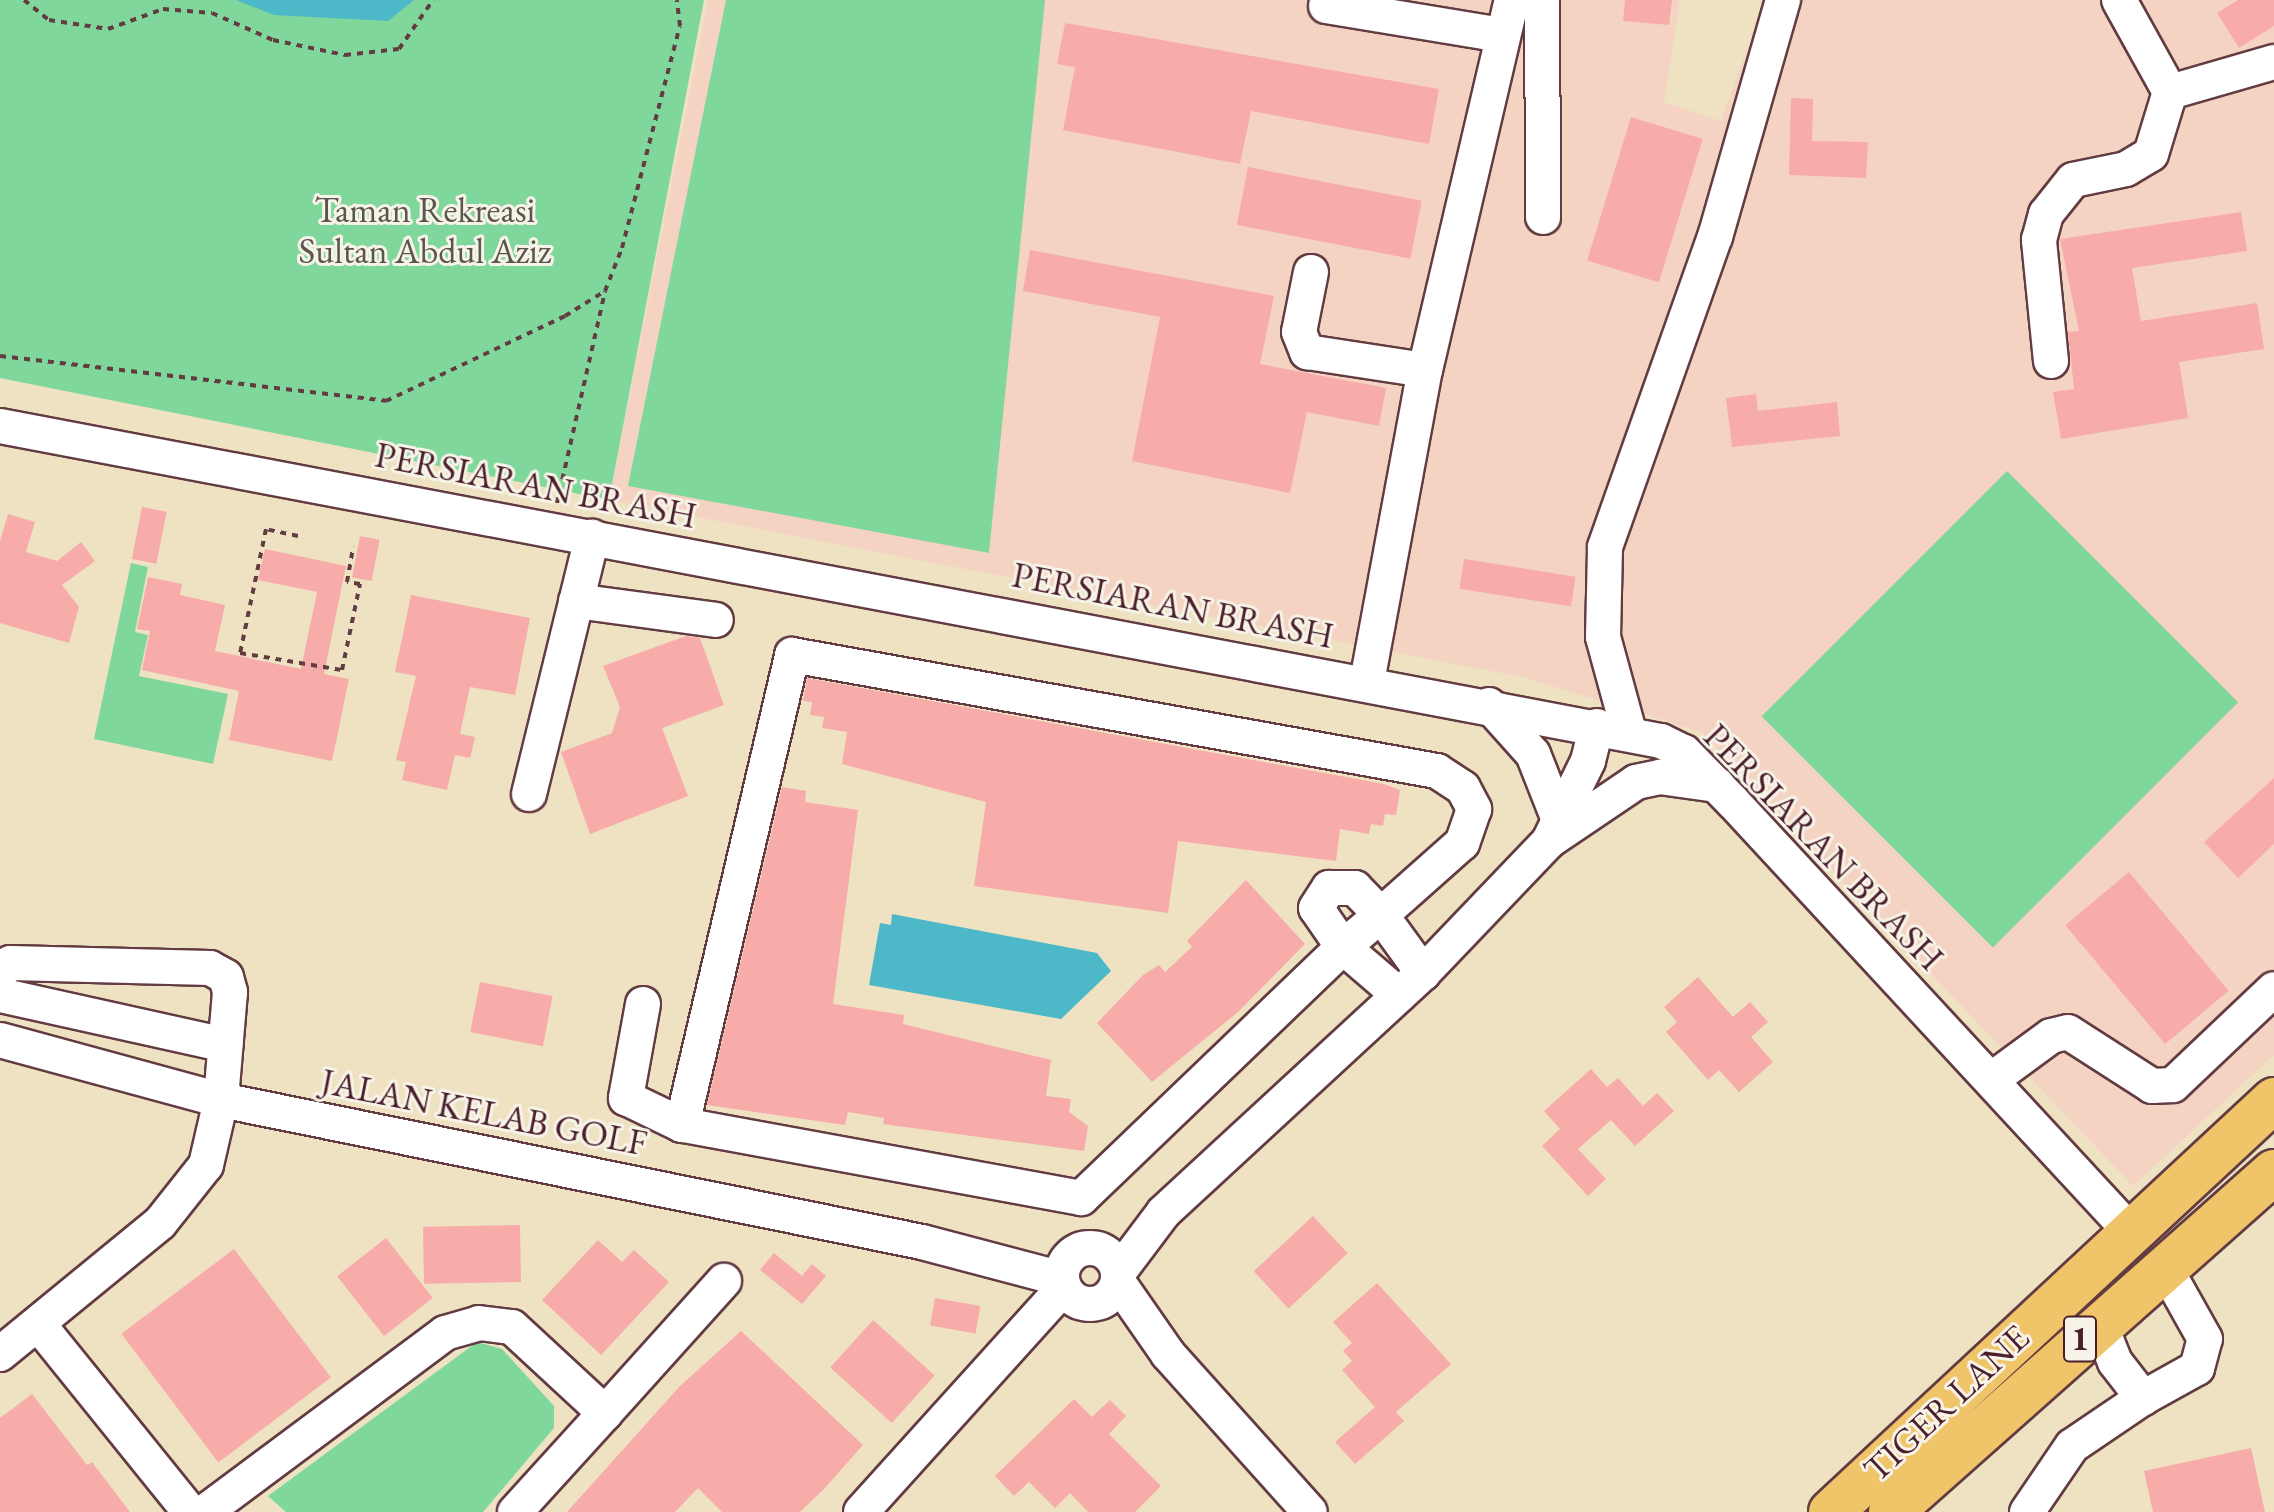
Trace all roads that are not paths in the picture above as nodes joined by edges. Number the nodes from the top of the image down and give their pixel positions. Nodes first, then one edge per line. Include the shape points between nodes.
1 (1512, 0) edge
2 (1542, 0) edge
3 (1783, 0) edge
4 (2119, 0) edge
5 (1326, 6) dead end
6 (1502, 35) junction
7 (2274, 62) edge
8 (2170, 92) junction
9 (1543, 217) dead end
10 (1311, 272) dead end
11 (2051, 361) dead end
12 (1425, 370) junction
13 (0, 426) edge
14 (592, 537) junction
15 (576, 601) junction
16 (716, 620) dead end
17 (1367, 682) junction
18 (1489, 705) junction
19 (1598, 726) junction
20 (1717, 785) junction
21 (529, 794) dead end
22 (1558, 820) junction
23 (1381, 915) junction
24 (1343, 947) junction
25 (0, 972) edge
26 (1411, 984) junction
27 (2274, 989) edge
28 (0, 995) edge
29 (643, 1004) dead end
30 (0, 1040) edge
31 (226, 1045) junction
32 (1991, 1080) junction
33 (221, 1100) junction
34 (2274, 1100) edge
35 (682, 1125) junction
36 (2274, 1172) edge
37 (2130, 1231) junction
38 (2164, 1266) junction
39 (1088, 1278) junction
40 (724, 1281) dead end
41 (2099, 1322) junction
42 (39, 1325) junction
43 (0, 1354) edge
44 (2143, 1398) junction
45 (605, 1413) junction
46 (190, 1512) edge
47 (205, 1512) edge
48 (515, 1512) edge
49 (861, 1512) edge
50 (1310, 1512) edge
51 (1831, 1512) edge
52 (1891, 1512) edge
53 (2027, 1512) edge

1 - 6 street
2 - 9 street
3 - 19 street via 1715,237 1605,547
4 - 8 street
5 - 6 street
6 - 12 street
7 - 8 street
8 - 11 street via 2151,154 2126,169 2073,180 2046,214 2039,240
10 - 12 street via 1299,332 1307,352
12 - 17 street
13 - 14 street, PERSIARAN BRASH
14 - 15 street
14 - 17 street, PERSIARAN BRASH
15 - 16 street
15 - 21 street
17 - 18 street, PERSIARAN BRASH
18 - 19 street, PERSIARAN BRASH
18 - 22 street via 1533,754
19 - 20 street, PERSIARAN BRASH via 1684,752
19 - 22 street via 1588,761
20 - 22 street via 1660,777 1636,782
20 - 32 street, PERSIARAN BRASH
22 - 26 street
23 - 24 street
23 - 24 street via 1355,888 1329,888 1317,917
23 - 26 street
23 - 35 street via 1471,826 1474,809 1463,788 1437,771 792,655
24 - 26 street
24 - 35 street via 1081,1198
25 - 31 street via 10,963 210,968 226,977 230,992
26 - 39 street
27 - 32 street via 2173,1085 2152,1086 2068,1032 2051,1036
28 - 31 street
29 - 35 street via 626,1098
30 - 33 street, JALAN KELAB GOLF
31 - 33 street
32 - 37 street, PERSIARAN BRASH
33 - 39 street, JALAN KELAB GOLF
33 - 42 street via 206,1165 160,1223
34 - 37 main road, TIGER LANE / 1
36 - 38 main road, TIGER LANE / 1
37 - 51 main road, TIGER LANE / 1
38 - 41 main road, TIGER LANE / 1
38 - 44 street via 2205,1339 2204,1354 2197,1368
39 - 49 street
39 - 50 street via 1168,1354
40 - 45 street
41 - 44 street via 2115,1362
41 - 52 main road, TIGER LANE / 1
42 - 43 street
42 - 46 street
44 - 53 street via 2072,1446
45 - 47 street via 512,1327 479,1323 445,1333
45 - 48 street

